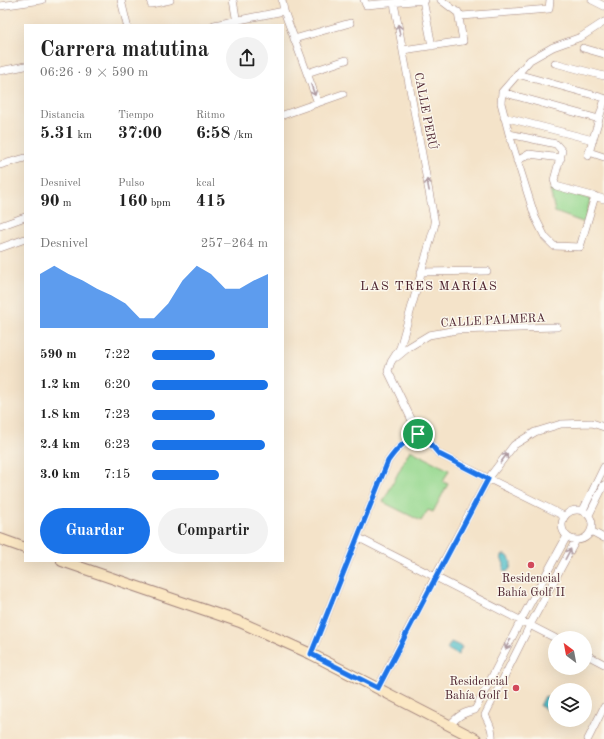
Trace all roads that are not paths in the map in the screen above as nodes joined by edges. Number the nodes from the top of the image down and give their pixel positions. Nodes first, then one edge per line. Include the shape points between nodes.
1 (42, 0) edge
2 (121, 0) edge
3 (170, 0) edge
4 (232, 0) edge
5 (282, 0) edge
6 (424, 0) edge
7 (441, 0) edge
8 (550, 0) edge
9 (592, 0) edge
10 (407, 1) edge
11 (365, 3) edge
12 (394, 3) junction
13 (151, 4) dead end
14 (0, 6) edge
15 (604, 6) edge
16 (284, 11) junction
17 (458, 12) junction
18 (604, 22) edge
19 (237, 23) edge
20 (350, 23) dead end
21 (127, 24) edge
22 (226, 24) edge
23 (294, 39) junction
24 (432, 46) junction
25 (583, 48) dead end
26 (403, 50) junction
27 (604, 54) edge
28 (346, 60) dead end
29 (555, 63) dead end
30 (24, 66) edge
31 (0, 71) edge
32 (307, 73) junction
33 (517, 74) junction
34 (604, 76) edge
35 (502, 92) junction
36 (343, 94) dead end
37 (604, 98) edge
38 (604, 102) edge
39 (318, 104) junction
40 (284, 116) edge
41 (504, 117) junction
42 (599, 120) junction
43 (509, 134) junction
44 (593, 140) junction
45 (604, 157) edge
46 (24, 158) edge
47 (561, 158) junction
48 (517, 161) junction
49 (0, 165) edge
50 (595, 196) junction
51 (604, 199) edge
52 (24, 217) edge
53 (0, 226) edge
54 (24, 239) edge
55 (0, 248) edge
56 (422, 272) junction
57 (487, 272) dead end
58 (557, 327) dead end
59 (390, 362) junction
60 (604, 427) edge
61 (418, 434) junction
62 (604, 467) edge
63 (488, 479) junction
64 (604, 485) edge
65 (586, 512) junction
66 (564, 516) junction
67 (591, 531) junction
68 (567, 536) junction
69 (357, 537) junction
70 (604, 538) edge
71 (0, 539) edge
72 (576, 540) junction
73 (24, 548) edge
74 (65, 562) edge
75 (436, 577) junction
76 (521, 620) junction
77 (530, 625) junction
78 (548, 634) edge
79 (311, 654) junction
80 (592, 658) edge
81 (604, 664) edge
82 (378, 688) junction
83 (604, 707) edge
84 (475, 710) junction
85 (485, 715) junction
86 (450, 725) junction
87 (471, 738) edge
88 (492, 739) edge
89 (588, 739) edge

1 - 14 street
2 - 21 street
3 - 13 street
4 - 19 street
5 - 16 street
6 - 10 street
6 - 24 street
7 - 17 street
8 - 17 street via 549,9 462,16
9 - 15 street
10 - 12 street
11 - 12 street
26 -> 12 street, CALLE PERÚ
16 - 19 street
16 - 23 street
17 - 24 street via 463,41
18 - 33 street via 581,37 553,47 530,60
19 - 22 street
20 - 23 street
23 - 32 street
24 - 26 street
25 - 27 street
56 -> 26 street, CALLE PERÚ via 435,224
28 - 32 street
29 - 34 street
30 - 31 street
32 -> 39 street
33 - 35 street
33 - 37 street
35 - 41 street
35 - 42 street
36 - 39 street
38 - 42 street
39 - 40 street
41 - 43 street
41 - 44 street
42 - 44 street
43 - 47 street via 556,144 562,151
43 - 48 street
44 - 45 street via 589,154
46 - 49 street
47 - 48 street via 530,154
47 - 50 street via 554,180 556,186
48 - 50 street via 535,217 545,237 554,246 580,248
50 - 51 street
52 - 53 street
54 - 55 street
56 - 57 street
56 - 59 street via 400,348
58 - 59 street, CALLE PALMERA via 457,330 429,335
59 - 61 street via 388,371
63 -> 60 street via 514,445 535,432 561,424 592,423
61 - 63 street via 439,454
61 - 69 street via 400,446 388,461
62 - 65 street
63 - 66 street
63 - 75 street
64 - 65 street
65 - 66 street via 574,510
65 - 67 street via 592,520
66 - 68 street via 562,527
67 - 70 street
67 - 72 street via 582,539
68 - 72 street
68 - 76 street
69 - 75 street
69 - 79 street
71 - 73 main road
77 -> 72 street
74 - 79 main road via 240,622
75 - 76 street
75 - 82 street
76 - 77 street
76 -> 84 street
77 - 78 street
77 - 85 street
79 - 82 main road
80 - 81 street
82 - 86 main road
83 - 89 street
84 - 85 street
84 - 86 street via 465,712
85 - 88 street via 491,727
86 - 87 main road

